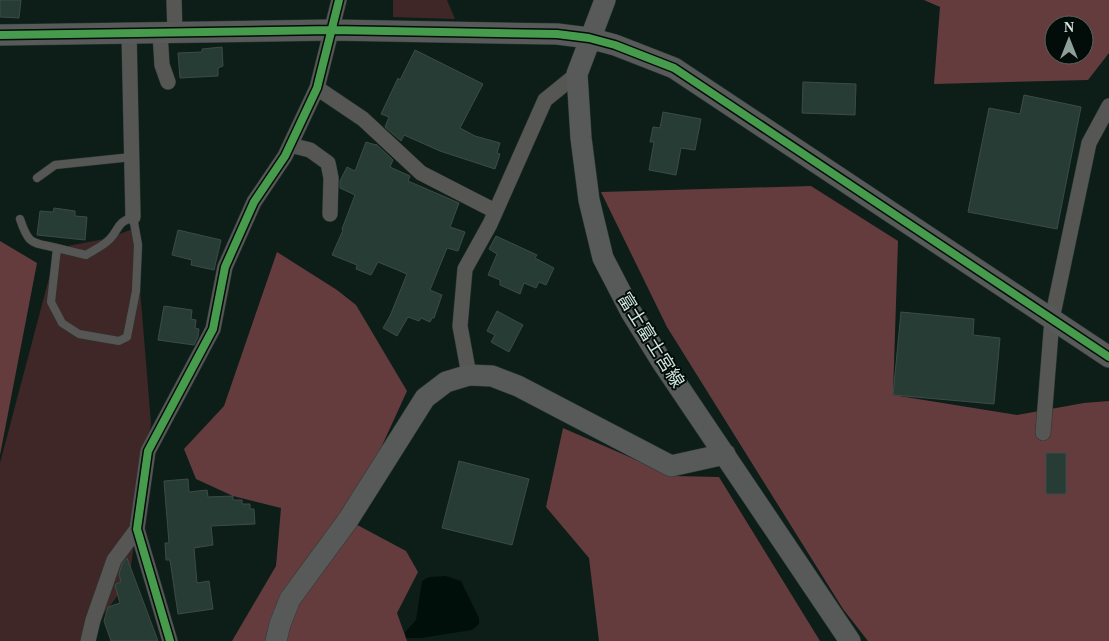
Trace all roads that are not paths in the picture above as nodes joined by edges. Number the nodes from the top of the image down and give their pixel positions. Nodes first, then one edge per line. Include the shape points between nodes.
1 (174, 0) edge
2 (339, 0) edge
3 (605, 0) edge
4 (332, 30) junction
5 (129, 32) junction
6 (168, 33) junction
7 (0, 35) edge
8 (589, 38) junction
9 (577, 74) junction
10 (168, 82) dead end
11 (317, 88) junction
12 (1109, 106) edge
13 (290, 145) junction
14 (132, 157) junction
15 (36, 178) dead end
16 (495, 210) junction
17 (330, 214) dead end
18 (133, 217) junction
19 (20, 219) dead end
20 (57, 248) junction
21 (1052, 319) junction
22 (1109, 357) edge
23 (469, 376) junction
24 (1043, 433) dead end
25 (725, 454) junction
26 (137, 529) junction
27 (88, 641) edge
28 (170, 641) edge
29 (276, 641) edge
30 (850, 641) edge

1 - 6 street
2 - 4 street
3 - 8 street, 富士富士宮線
4 - 6 street
4 - 8 street via 557,34
4 - 11 street
5 - 6 street
5 - 7 street
5 - 14 street
6 - 10 street via 162,65
8 - 9 street, 富士富士宮線
8 - 21 street via 674,68
9 - 16 street via 546,100
9 - 25 street, 富士富士宮線 via 589,200 603,258 662,362
11 - 13 street
11 - 16 street via 363,119 421,173
12 - 21 street via 1089,143
13 - 17 street via 310,150 328,163
13 - 26 street via 254,202 225,267 213,329 148,451
14 - 15 lane via 55,165
14 - 18 street
16 - 23 street via 465,269 460,326
18 - 20 lane via 121,222 110,238 86,255
18 - 20 lane via 138,245 136,291 127,337 120,341 79,334 62,323 51,302
19 - 20 lane via 31,242
21 - 22 street
21 - 24 street
23 - 25 street via 492,376 518,386 671,466
23 - 29 street via 446,382 425,398 348,520 290,599
25 - 30 street, 富士富士宮線
26 - 27 street via 114,560
26 - 28 street

